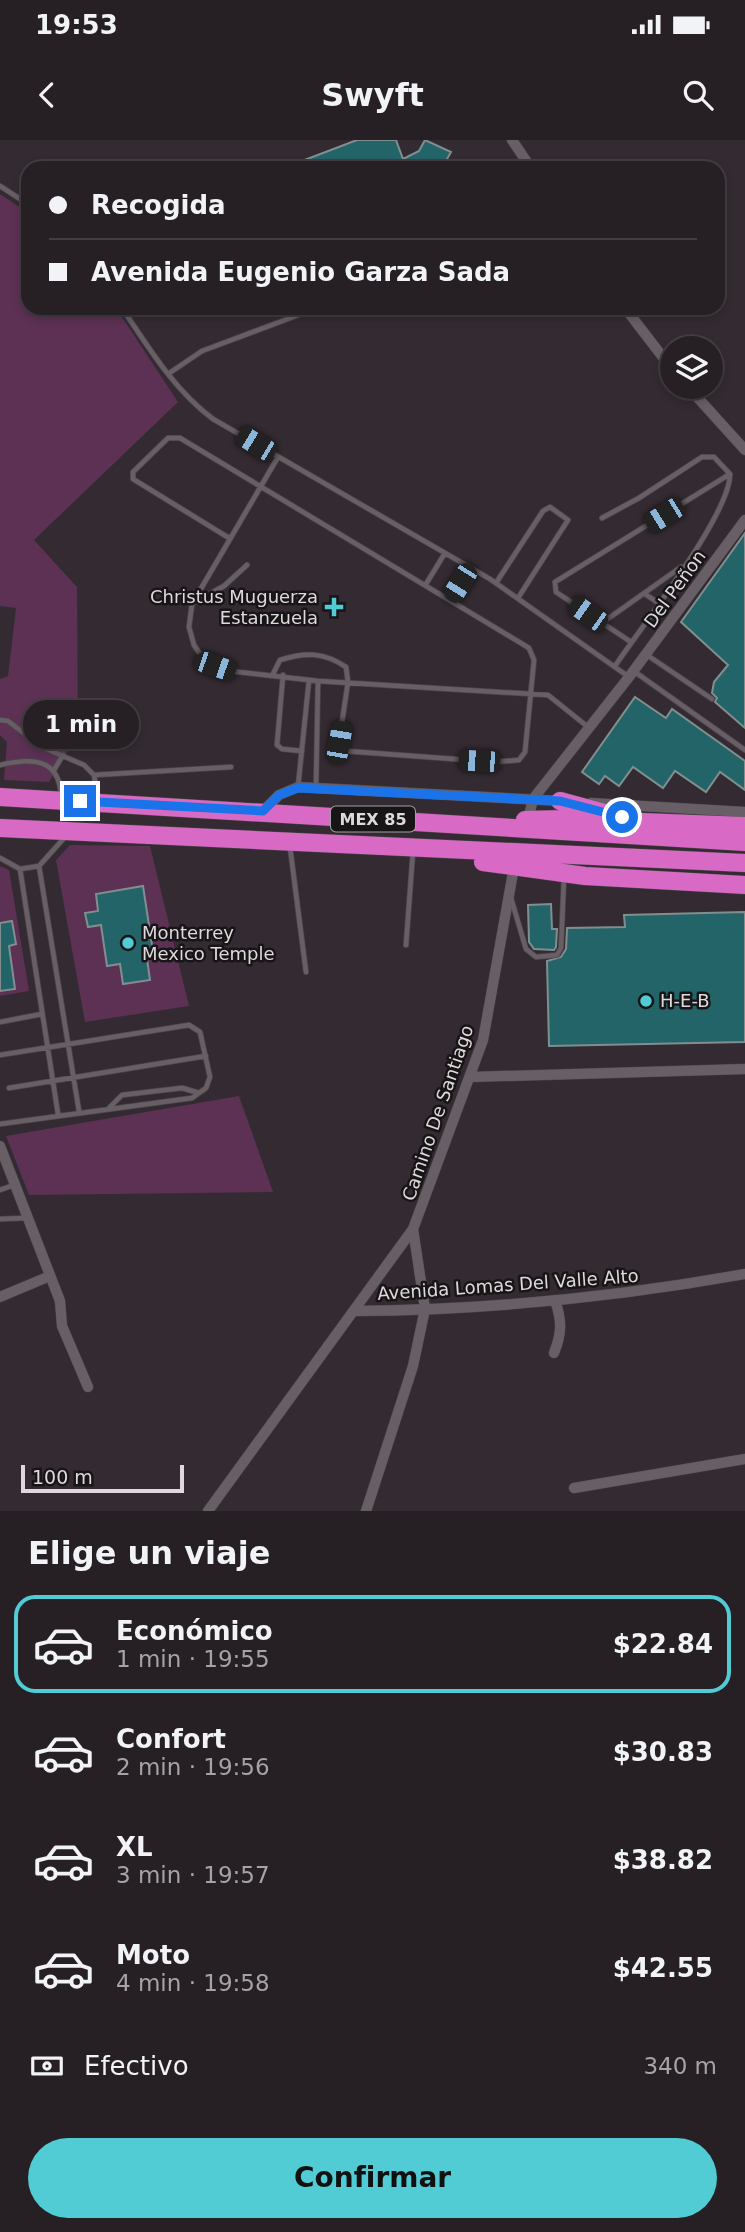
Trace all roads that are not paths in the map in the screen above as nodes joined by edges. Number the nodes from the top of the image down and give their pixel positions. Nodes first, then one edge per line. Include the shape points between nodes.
1 (512, 140) edge
2 (526, 161) edge
3 (0, 186) edge
4 (21, 200) edge
5 (127, 315) edge
6 (298, 315) edge
7 (630, 315) edge
8 (660, 353) edge
9 (168, 374) junction
10 (699, 399) edge
11 (745, 450) edge
12 (278, 457) junction
13 (730, 474) junction
14 (261, 486) junction
15 (601, 518) dead end
16 (745, 520) edge
17 (229, 538) junction
18 (445, 553) junction
19 (684, 564) junction
20 (247, 565) dead end
21 (469, 567) junction
22 (496, 583) junction
23 (426, 584) junction
24 (645, 594) junction
25 (518, 598) junction
26 (450, 599) junction
27 (192, 604) junction
28 (660, 604) junction
29 (602, 623) junction
30 (631, 642) junction
31 (646, 654) junction
32 (615, 666) junction
33 (273, 674) junction
34 (632, 674) junction
35 (283, 675) junction
36 (309, 680) junction
37 (318, 681) junction
38 (348, 682) junction
39 (530, 695) junction
40 (712, 699) dead end
41 (0, 720) edge
42 (588, 727) junction
43 (745, 750) edge
44 (303, 751) junction
45 (63, 755) junction
46 (0, 765) edge
47 (232, 767) dead end
48 (54, 769) junction
49 (94, 775) junction
50 (298, 788) junction
51 (316, 788) junction
52 (0, 797) edge
53 (533, 799) junction
54 (61, 800) junction
55 (560, 801) junction
56 (99, 802) junction
57 (263, 811) junction
58 (745, 812) edge
59 (528, 820) junction
60 (642, 822) junction
61 (745, 826) edge
62 (476, 827) junction
63 (0, 828) edge
64 (70, 831) junction
65 (745, 842) edge
66 (290, 843) junction
67 (413, 849) junction
68 (450, 851) junction
69 (0, 858) edge
70 (745, 863) edge
71 (39, 866) junction
72 (514, 867) junction
73 (20, 869) junction
74 (564, 873) junction
75 (745, 885) edge
76 (510, 894) junction
77 (406, 945) dead end
78 (306, 972) dead end
79 (42, 1014) junction
80 (0, 1022) edge
81 (68, 1044) junction
82 (48, 1047) junction
83 (0, 1055) edge
84 (206, 1056) junction
85 (745, 1069) edge
86 (73, 1077) junction
87 (471, 1077) junction
88 (52, 1081) junction
89 (9, 1088) dead end
90 (199, 1093) junction
91 (109, 1109) junction
92 (79, 1111) junction
93 (58, 1115) junction
94 (0, 1124) edge
95 (0, 1146) edge
96 (15, 1184) junction
97 (0, 1190) edge
98 (28, 1218) junction
99 (0, 1219) edge
100 (414, 1230) junction
101 (745, 1274) edge
102 (50, 1276) junction
103 (0, 1297) edge
104 (555, 1300) junction
105 (425, 1309) junction
106 (356, 1311) junction
107 (554, 1353) dead end
108 (88, 1387) dead end
109 (745, 1459) edge
110 (574, 1488) dead end
111 (208, 1511) edge
112 (366, 1511) edge

1 - 2 street
3 - 4 lane
5 - 9 lane
6 - 9 lane via 202,351
7 - 8 street
9 - 12 lane via 200,409
10 - 11 street
12 - 14 lane
12 - 18 lane
13 - 15 lane via 714,457 702,457
13 - 19 lane via 728,493
13 - 29 lane via 555,582 556,592
14 - 17 lane
14 - 17 lane via 176,436 167,438 133,472 136,482
14 - 23 lane
16 - 31 street, Del Peñon
17 - 27 lane
18 - 21 lane
18 - 23 lane
19 - 24 lane
19 - 28 lane
20 - 27 lane via 224,586
21 - 22 lane
21 - 26 lane
22 - 25 lane
22 - 25 lane via 543,511 550,507 566,516 568,520
23 - 26 lane
24 - 28 lane
24 - 29 lane
25 - 32 lane
26 - 39 lane via 529,648 534,660
27 - 33 lane via 189,627 202,657 230,671
28 - 30 lane
29 - 30 lane
30 - 32 lane
31 - 34 street, Del Peñon
31 - 40 lane
32 - 34 lane
33 - 35 lane
33 - 38 lane via 280,660 300,653 330,656 346,667
34 - 42 street, Del Peñon
34 - 43 lane
35 - 36 lane
35 - 44 lane via 277,745
36 - 37 lane
36 - 44 lane
37 - 38 lane
37 - 51 lane
38 - 39 lane
38 - 39 lane via 341,749 435,759 519,760 526,746
39 - 42 lane via 548,695
41 - 45 lane
42 - 53 street, Del Peñon
44 - 50 lane
45 - 48 lane
45 - 49 lane
46 - 48 lane via 27,760
47 - 49 lane
48 - 54 lane
49 - 56 lane
50 - 51 street
50 - 57 street via 279,795
51 - 53 street
52 - 54 highway, MEX 85
53 - 55 street
53 - 59 street
54 - 56 highway, MEX 85
55 - 58 street
55 - 60 highway
56 - 57 highway, MEX 85
57 - 62 highway, MEX 85
59 - 60 highway
59 - 62 highway
60 - 61 highway
62 - 65 highway, MEX 85
63 - 64 highway, MEX 85
64 - 66 highway, MEX 85
64 - 71 lane
66 - 67 highway, MEX 85
66 - 78 lane
67 - 68 highway, MEX 85
67 - 77 lane
68 - 70 highway, MEX 85
68 - 72 highway via 463,859
69 - 73 lane
71 - 73 lane
71 - 81 lane
72 - 74 highway
72 - 76 street, Camino De Santiago
73 - 79 lane
74 - 75 highway
74 - 76 lane via 557,955 536,957 526,949
76 - 87 street, Camino De Santiago via 492,999
79 - 80 lane
79 - 82 lane
81 - 82 lane
81 - 84 lane via 194,1025
81 - 86 lane
82 - 83 lane
82 - 88 lane
84 - 86 lane
84 - 90 lane via 209,1083
85 - 87 street
86 - 88 lane
86 - 92 lane
87 - 100 street, Camino De Santiago
88 - 89 lane
88 - 93 lane
90 - 91 lane via 192,1098
90 - 91 lane via 182,1088 122,1095
91 - 92 lane
92 - 93 lane
93 - 94 lane
95 - 96 street
96 - 97 lane
96 - 98 street
98 - 99 lane
98 - 102 street
100 - 105 street
100 - 106 street, Camino De Santiago
101 - 104 street, Avenida Lomas Del Valle Alto
102 - 103 street
102 - 108 street via 60,1301 62,1326
104 - 105 street, Avenida Lomas Del Valle Alto
104 - 107 street via 561,1334
105 - 106 street, Avenida Lomas Del Valle Alto
105 - 112 street via 413,1366
106 - 111 street, Camino De Santiago
109 - 110 street

